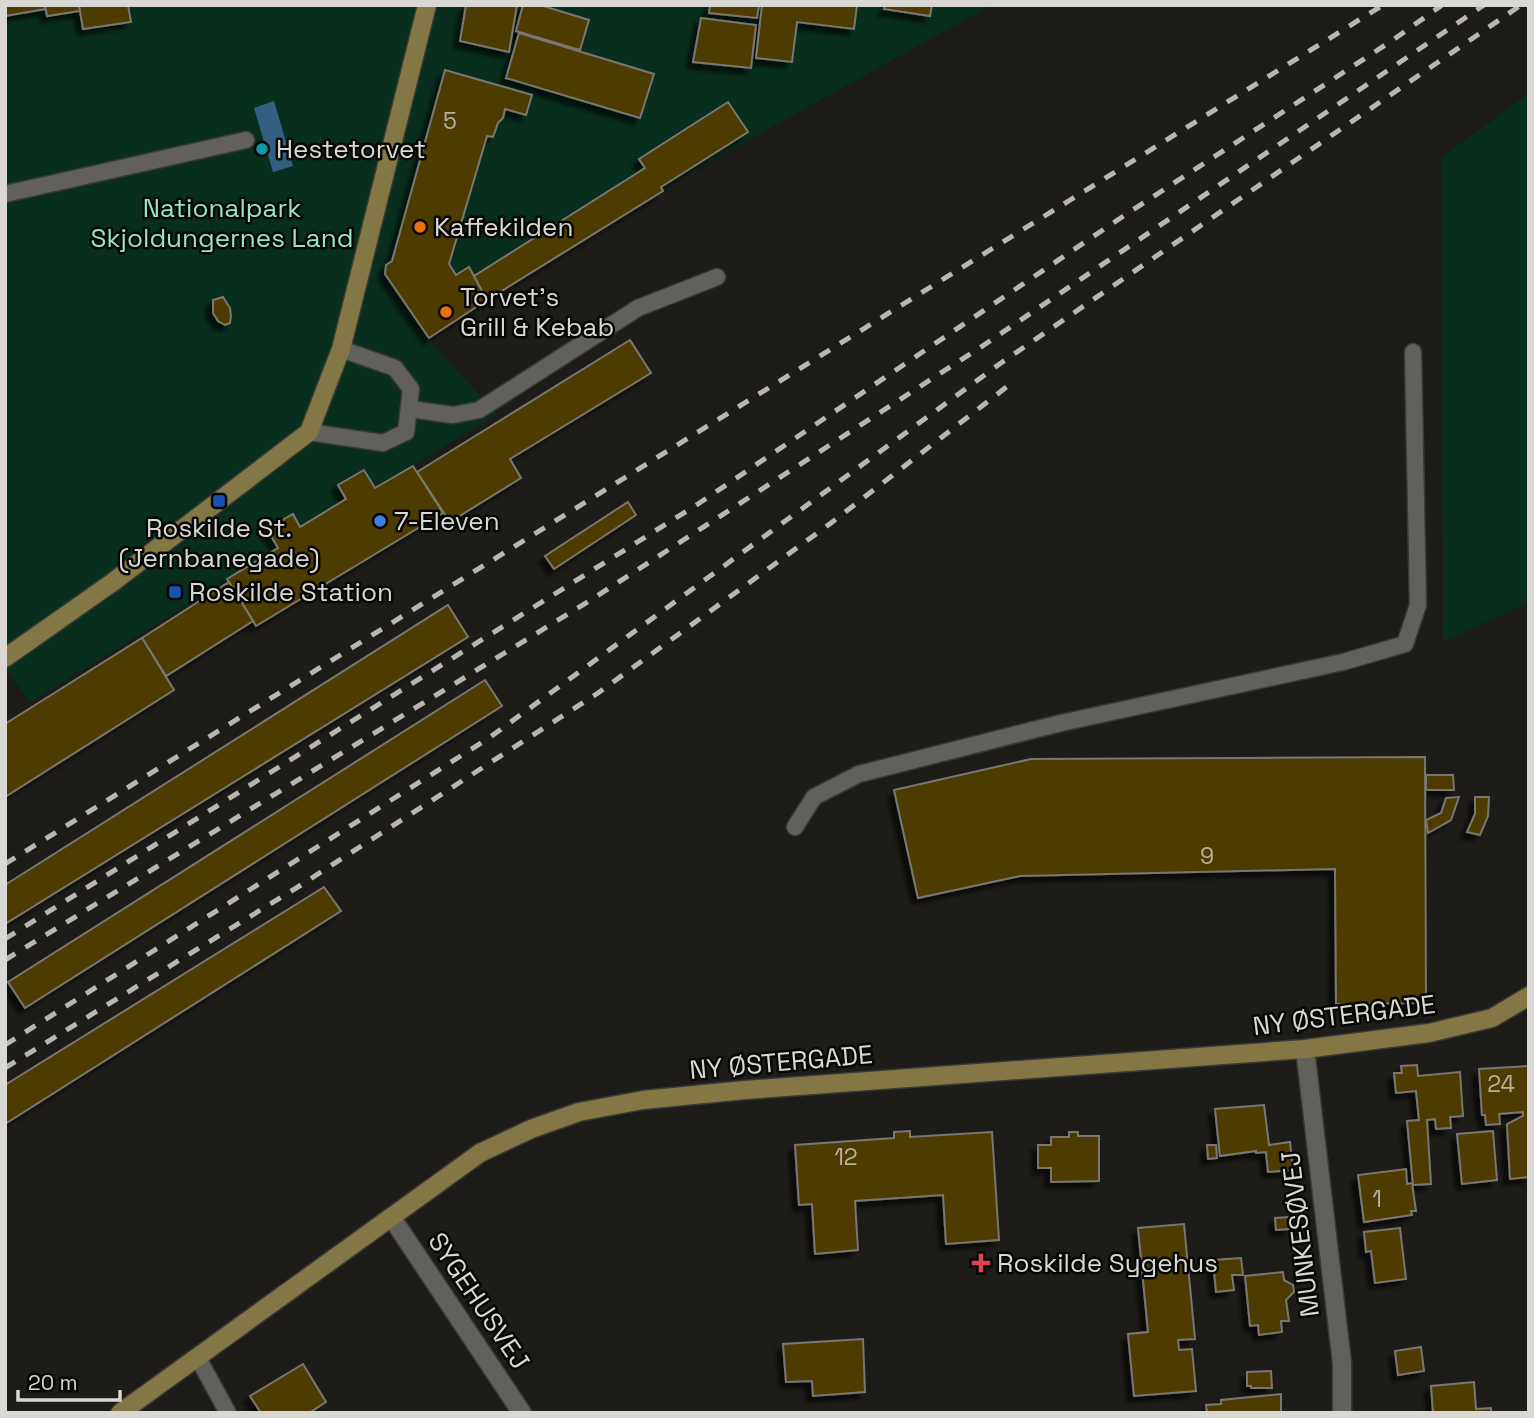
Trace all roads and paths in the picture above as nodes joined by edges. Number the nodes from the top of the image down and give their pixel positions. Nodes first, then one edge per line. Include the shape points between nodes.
1 (427, 5) edge
2 (246, 140) dead end
3 (5, 194) edge
4 (717, 277) dead end
5 (341, 349) junction
6 (1413, 352) dead end
7 (410, 409) junction
8 (309, 432) junction
9 (5, 658) edge
10 (795, 827) dead end
11 (1529, 996) edge
12 (1305, 1049) junction
13 (392, 1218) junction
14 (198, 1359) junction
15 (120, 1413) edge
16 (228, 1413) edge
17 (522, 1413) edge
18 (1342, 1413) edge

1 - 5 main road
2 - 3 lane
4 - 7 lane via 639,308 479,410 453,415
5 - 7 lane via 395,368 411,389
5 - 8 main road
6 - 10 lane via 1418,606 1405,644 859,774 814,797
7 - 8 lane via 405,432 383,443
8 - 9 main road
11 - 12 main road, NY ØSTERGADE via 1492,1018 1429,1033
12 - 13 main road, NY ØSTERGADE via 745,1090 579,1112 480,1153
12 - 18 street, MUNKESØVEJ via 1342,1363
13 - 14 main road, NY ØSTERGADE
13 - 17 street, SYGEHUSVEJ
14 - 15 main road, NY ØSTERGADE
14 - 16 lane

